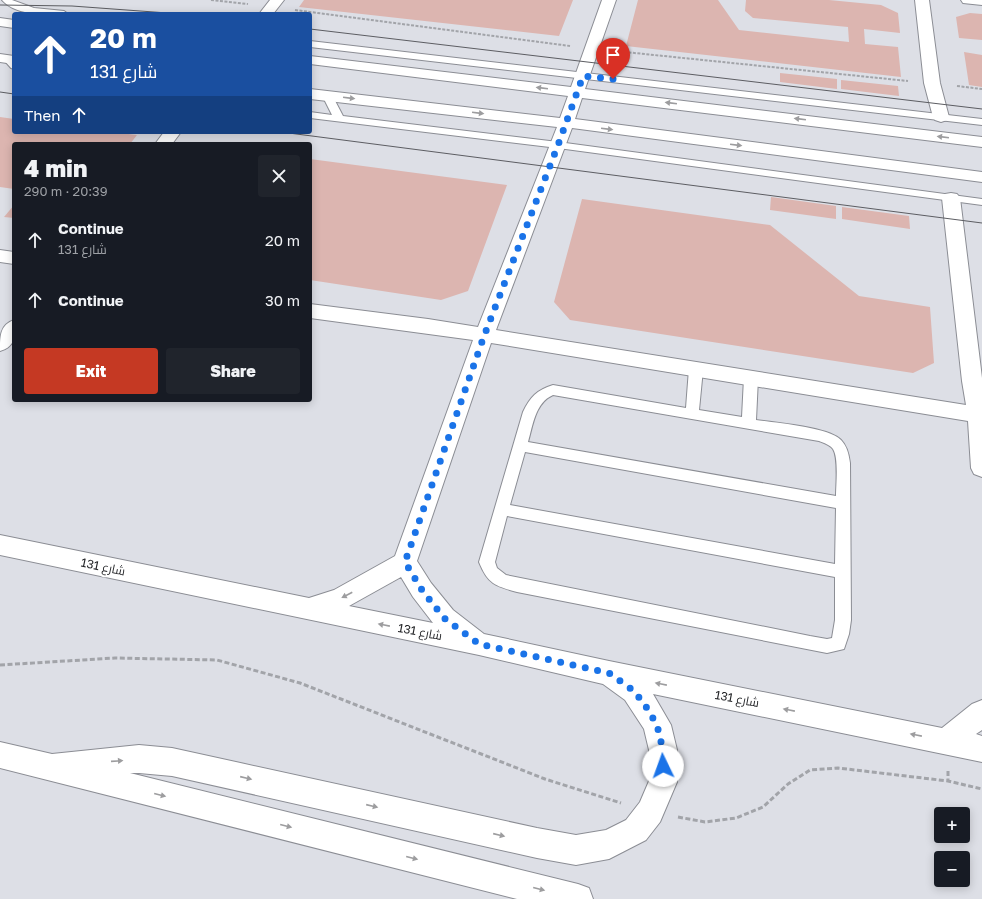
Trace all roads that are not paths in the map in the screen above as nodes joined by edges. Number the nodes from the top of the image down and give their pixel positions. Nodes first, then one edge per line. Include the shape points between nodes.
1 (6, 0) edge
2 (276, 0) edge
3 (609, 0) edge
4 (922, 0) edge
5 (968, 0) edge
6 (982, 2) edge
7 (49, 12) edge
8 (267, 12) edge
9 (0, 22) edge
10 (12, 24) edge
11 (312, 44) edge
12 (312, 60) edge
13 (580, 84) junction
14 (312, 94) edge
15 (328, 96) junction
16 (824, 103) junction
17 (312, 115) edge
18 (941, 117) junction
19 (339, 118) junction
20 (982, 122) edge
21 (827, 123) junction
22 (566, 124) junction
23 (171, 134) edge
24 (165, 142) edge
25 (982, 142) edge
26 (558, 145) junction
27 (982, 177) edge
28 (951, 198) junction
29 (982, 202) edge
30 (0, 256) edge
31 (12, 258) edge
32 (312, 311) edge
33 (12, 329) edge
34 (484, 336) junction
35 (0, 344) edge
36 (696, 370) junction
37 (751, 378) junction
38 (692, 414) junction
39 (980, 414) edge
40 (749, 424) junction
41 (520, 446) junction
42 (982, 468) edge
43 (843, 503) junction
44 (501, 509) junction
45 (0, 545) edge
46 (405, 562) junction
47 (843, 572) junction
48 (308, 610) junction
49 (479, 644) junction
50 (609, 673) junction
51 (982, 713) edge
52 (946, 741) junction
53 (982, 749) edge
54 (0, 755) edge
55 (51, 768) junction
56 (578, 899) edge

1 - 7 lane via 27,9
2 - 8 street
3 - 13 street
4 - 18 street via 932,83
5 - 6 street
9 - 10 street
11 - 13 lane
13 -> 12 street
13 - 16 lane
21 -> 13 street
13 - 22 street
14 - 15 street
15 - 19 lane
15 -> 22 street
16 - 18 lane
16 - 21 lane
17 - 19 lane
18 - 20 lane
19 - 26 lane
25 -> 21 street
22 - 26 street
22 -> 27 street
23 - 24 street
26 - 28 lane
26 - 34 street
28 - 29 lane
28 - 39 street via 972,381
30 - 31 street
32 - 34 street
33 - 35 street
34 - 36 street
34 - 46 street
36 - 37 street
36 - 38 lane
37 - 39 street
37 - 40 lane
38 - 40 lane
38 - 41 lane via 553,390 541,393 535,400
39 - 42 street
40 - 43 lane via 822,436 835,441 841,451 843,463
41 - 43 lane
41 - 44 lane
43 - 47 lane
44 - 47 lane
44 - 47 lane via 487,562 490,572 501,581 810,643 827,646 838,644 843,620
45 - 48 street, شارع 131
46 -> 48 street via 342,598
46 - 49 street via 422,590 444,618
49 -> 48 street, شارع 131
49 - 50 street, شارع 131
52 -> 50 street, شارع 131
55 -> 50 street via 139,759 172,762 576,850 609,844 636,830 650,812 663,782 663,750 657,725 634,691
51 - 52 street
52 - 53 street, شارع 131
54 - 55 street
55 -> 56 street

